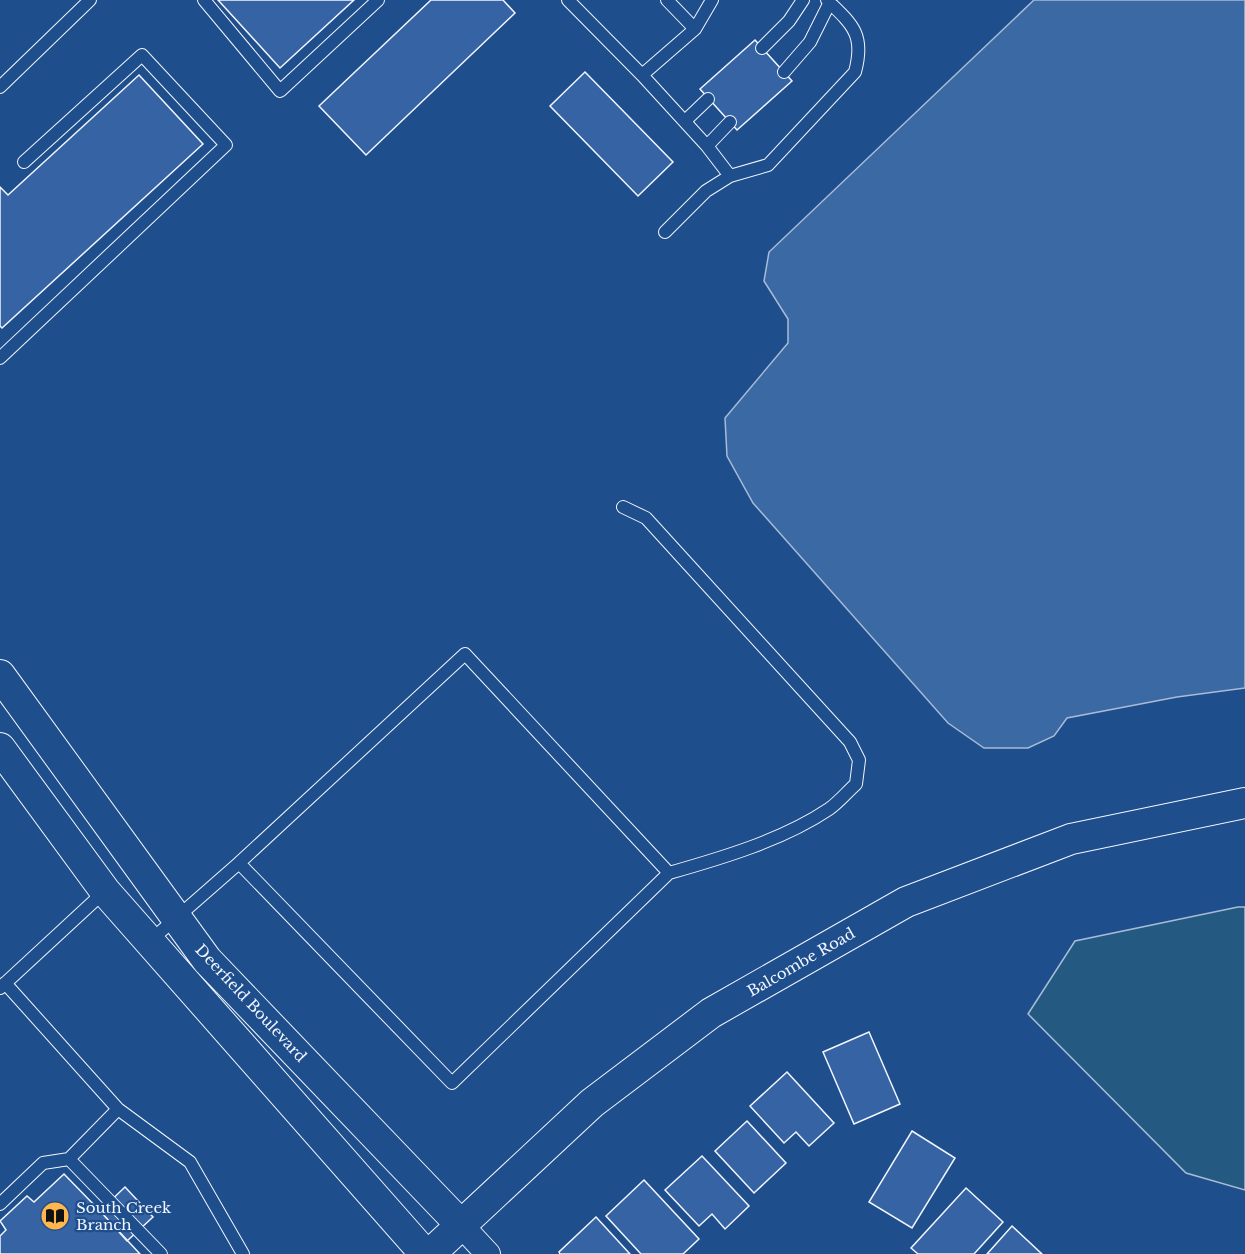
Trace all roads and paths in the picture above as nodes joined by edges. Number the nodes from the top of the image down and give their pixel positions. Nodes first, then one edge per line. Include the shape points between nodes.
1 (90, 0) edge
2 (204, 0) edge
3 (378, 0) edge
4 (568, 0) edge
5 (667, 0) edge
6 (712, 0) edge
7 (803, 0) edge
8 (829, 1) edge
9 (695, 29) junction
10 (762, 48) dead end
11 (784, 72) dead end
12 (642, 75) junction
13 (0, 87) edge
14 (708, 99) dead end
15 (685, 121) junction
16 (730, 122) dead end
17 (707, 146) junction
18 (24, 162) dead end
19 (730, 176) junction
20 (665, 231) dead end
21 (0, 358) edge
22 (622, 507) dead end
23 (0, 675) edge
24 (0, 748) edge
25 (1245, 803) edge
26 (239, 863) junction
27 (669, 873) junction
28 (105, 891) junction
29 (176, 917) junction
30 (149, 942) junction
31 (3, 986) edge
32 (118, 1109) junction
33 (69, 1158) junction
34 (0, 1204) edge
35 (461, 1225) junction
36 (161, 1254) edge
37 (243, 1254) edge
38 (425, 1254) edge
39 (430, 1254) edge
40 (488, 1254) edge

1 - 13 lane
2 - 3 lane via 280,91
4 - 12 lane
5 - 9 lane
6 - 9 lane
7 - 10 lane
8 - 11 lane via 810,42
8 - 19 lane via 858,36 855,72 768,165
9 - 12 lane
12 - 15 lane
14 - 15 lane
15 - 17 lane
16 - 17 lane
17 - 19 lane
18 - 21 lane via 142,55 226,145
19 - 20 lane via 706,191
22 - 27 lane via 646,518 850,742 859,760 856,784 830,808 789,831
23 - 29 street, Deerfield Boulevard
24 - 28 street
25 - 35 street, Balcombe Road via 1071,839 906,902 711,1013 592,1103
26 - 27 lane via 465,654
26 - 27 lane via 452,1083
26 - 29 lane
28 - 30 street
28 - 31 lane
29 - 30 lane
29 - 35 street, Deerfield Boulevard via 207,960
30 - 38 street
31 - 32 lane
32 - 33 lane
32 - 37 lane via 190,1162
33 - 34 lane via 43,1163
33 - 36 lane
35 - 39 street, Balcombe Road
35 - 40 street

